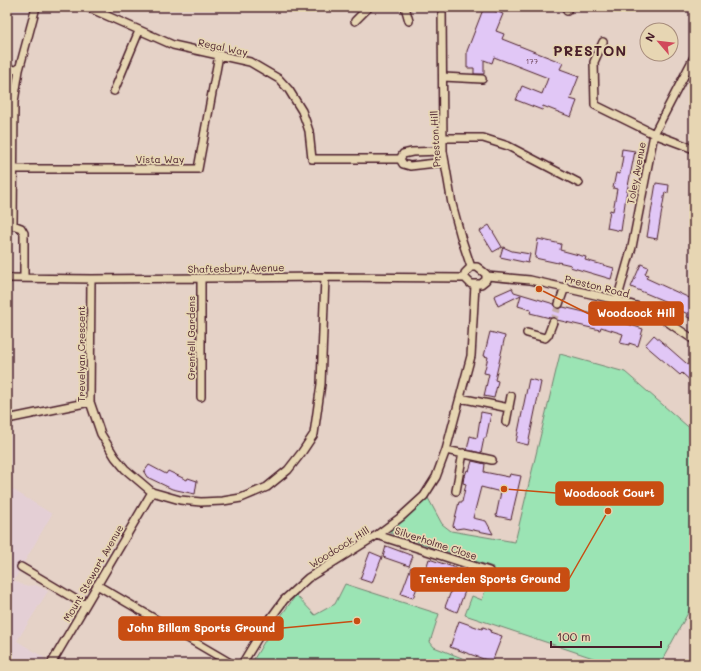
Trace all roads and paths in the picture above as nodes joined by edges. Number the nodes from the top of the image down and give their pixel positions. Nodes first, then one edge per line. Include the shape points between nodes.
1 (36, 7) edge
2 (87, 7) edge
3 (369, 7) edge
4 (406, 7) edge
5 (442, 7) edge
6 (355, 21) dead end
7 (408, 21) dead end
8 (139, 31) junction
9 (603, 42) dead end
10 (219, 55) junction
11 (694, 57) edge
12 (7, 69) edge
13 (19, 70) junction
14 (443, 77) junction
15 (482, 78) dead end
16 (114, 91) dead end
17 (654, 134) junction
18 (443, 138) junction
19 (694, 149) edge
20 (443, 151) junction
21 (400, 159) junction
22 (445, 162) junction
23 (10, 169) edge
24 (579, 183) dead end
25 (10, 226) edge
26 (471, 267) junction
27 (487, 276) junction
28 (324, 277) junction
29 (7, 278) edge
30 (24, 278) junction
31 (465, 278) junction
32 (91, 279) junction
33 (201, 279) junction
34 (475, 285) junction
35 (564, 287) junction
36 (617, 300) junction
37 (559, 304) tunnel mouth
38 (553, 322) tunnel mouth
39 (527, 333) dead end
40 (694, 340) edge
41 (201, 396) dead end
42 (511, 396) dead end
43 (460, 398) junction
44 (90, 402) junction
45 (509, 408) junction
46 (7, 419) edge
47 (506, 422) dead end
48 (446, 450) junction
49 (463, 453) junction
50 (492, 460) dead end
51 (456, 491) dead end
52 (152, 492) junction
53 (377, 535) junction
54 (22, 566) dead end
55 (489, 571) dead end
56 (97, 585) junction
57 (85, 605) junction
58 (51, 664) edge
59 (232, 664) edge
60 (242, 664) edge

1 - 13 street
2 - 8 street, Regal Way
3 - 6 street
4 - 7 street
5 - 14 street, Preston Hill
8 - 10 street, Regal Way via 186,49
8 - 16 street
9 - 17 street via 594,62 594,105
10 - 21 street, Regal Way via 250,62 279,80 289,90 302,111 309,131 312,159
10 - 23 street, Vista Way via 198,169
11 - 17 street, Toley Avenue
12 - 13 street
13 - 23 street via 14,102
14 - 15 street
14 - 18 street, Preston Hill
17 - 19 street
17 - 36 street, Toley Avenue via 632,247
18 - 20 street, Preston Hill
18 - 24 street via 483,138 508,146
20 - 21 street, Regal Way via 412,152 403,154
20 - 22 street, Preston Hill
21 - 22 street, Regal Way via 403,164 410,166
22 - 26 street, Preston Hill via 452,204
23 - 25 street
25 - 30 street via 21,228 24,233
26 - 27 street via 482,270
26 - 31 street via 464,273
27 - 34 street via 481,284
27 - 35 street, Preston Road via 530,280
28 - 31 street, Shaftesbury Avenue
28 - 33 street, Shaftesbury Avenue
28 - 52 street, Trevelyan Crescent via 321,384 314,434 288,470 267,487 241,498 224,501 180,500
29 - 30 street, Shaftesbury Avenue
30 - 32 street, Shaftesbury Avenue
31 - 34 street
32 - 33 street, Shaftesbury Avenue
32 - 44 street, Trevelyan Crescent
33 - 41 street, Grenfell Gardens
34 - 43 street, Woodcock Hill via 471,356
35 - 36 street, Preston Road
35 - 37 street
36 - 40 street, Preston Road via 659,316
38 - 39 street via 545,338
42 - 45 street
43 - 45 street
43 - 48 street, Woodcock Hill
44 - 46 street
44 - 52 street, Trevelyan Crescent via 101,434 115,457
45 - 47 street
48 - 49 street
48 - 53 street, Woodcock Hill via 436,477 424,496 402,517
49 - 50 street
49 - 51 street
52 - 56 street, Mount Stewart Avenue
53 - 55 street, Silverholme Close
53 - 60 street, Woodcock Hill via 308,578 284,600 264,626
54 - 57 street
56 - 57 street, Mount Stewart Avenue
56 - 59 street
57 - 58 street, Mount Stewart Avenue

